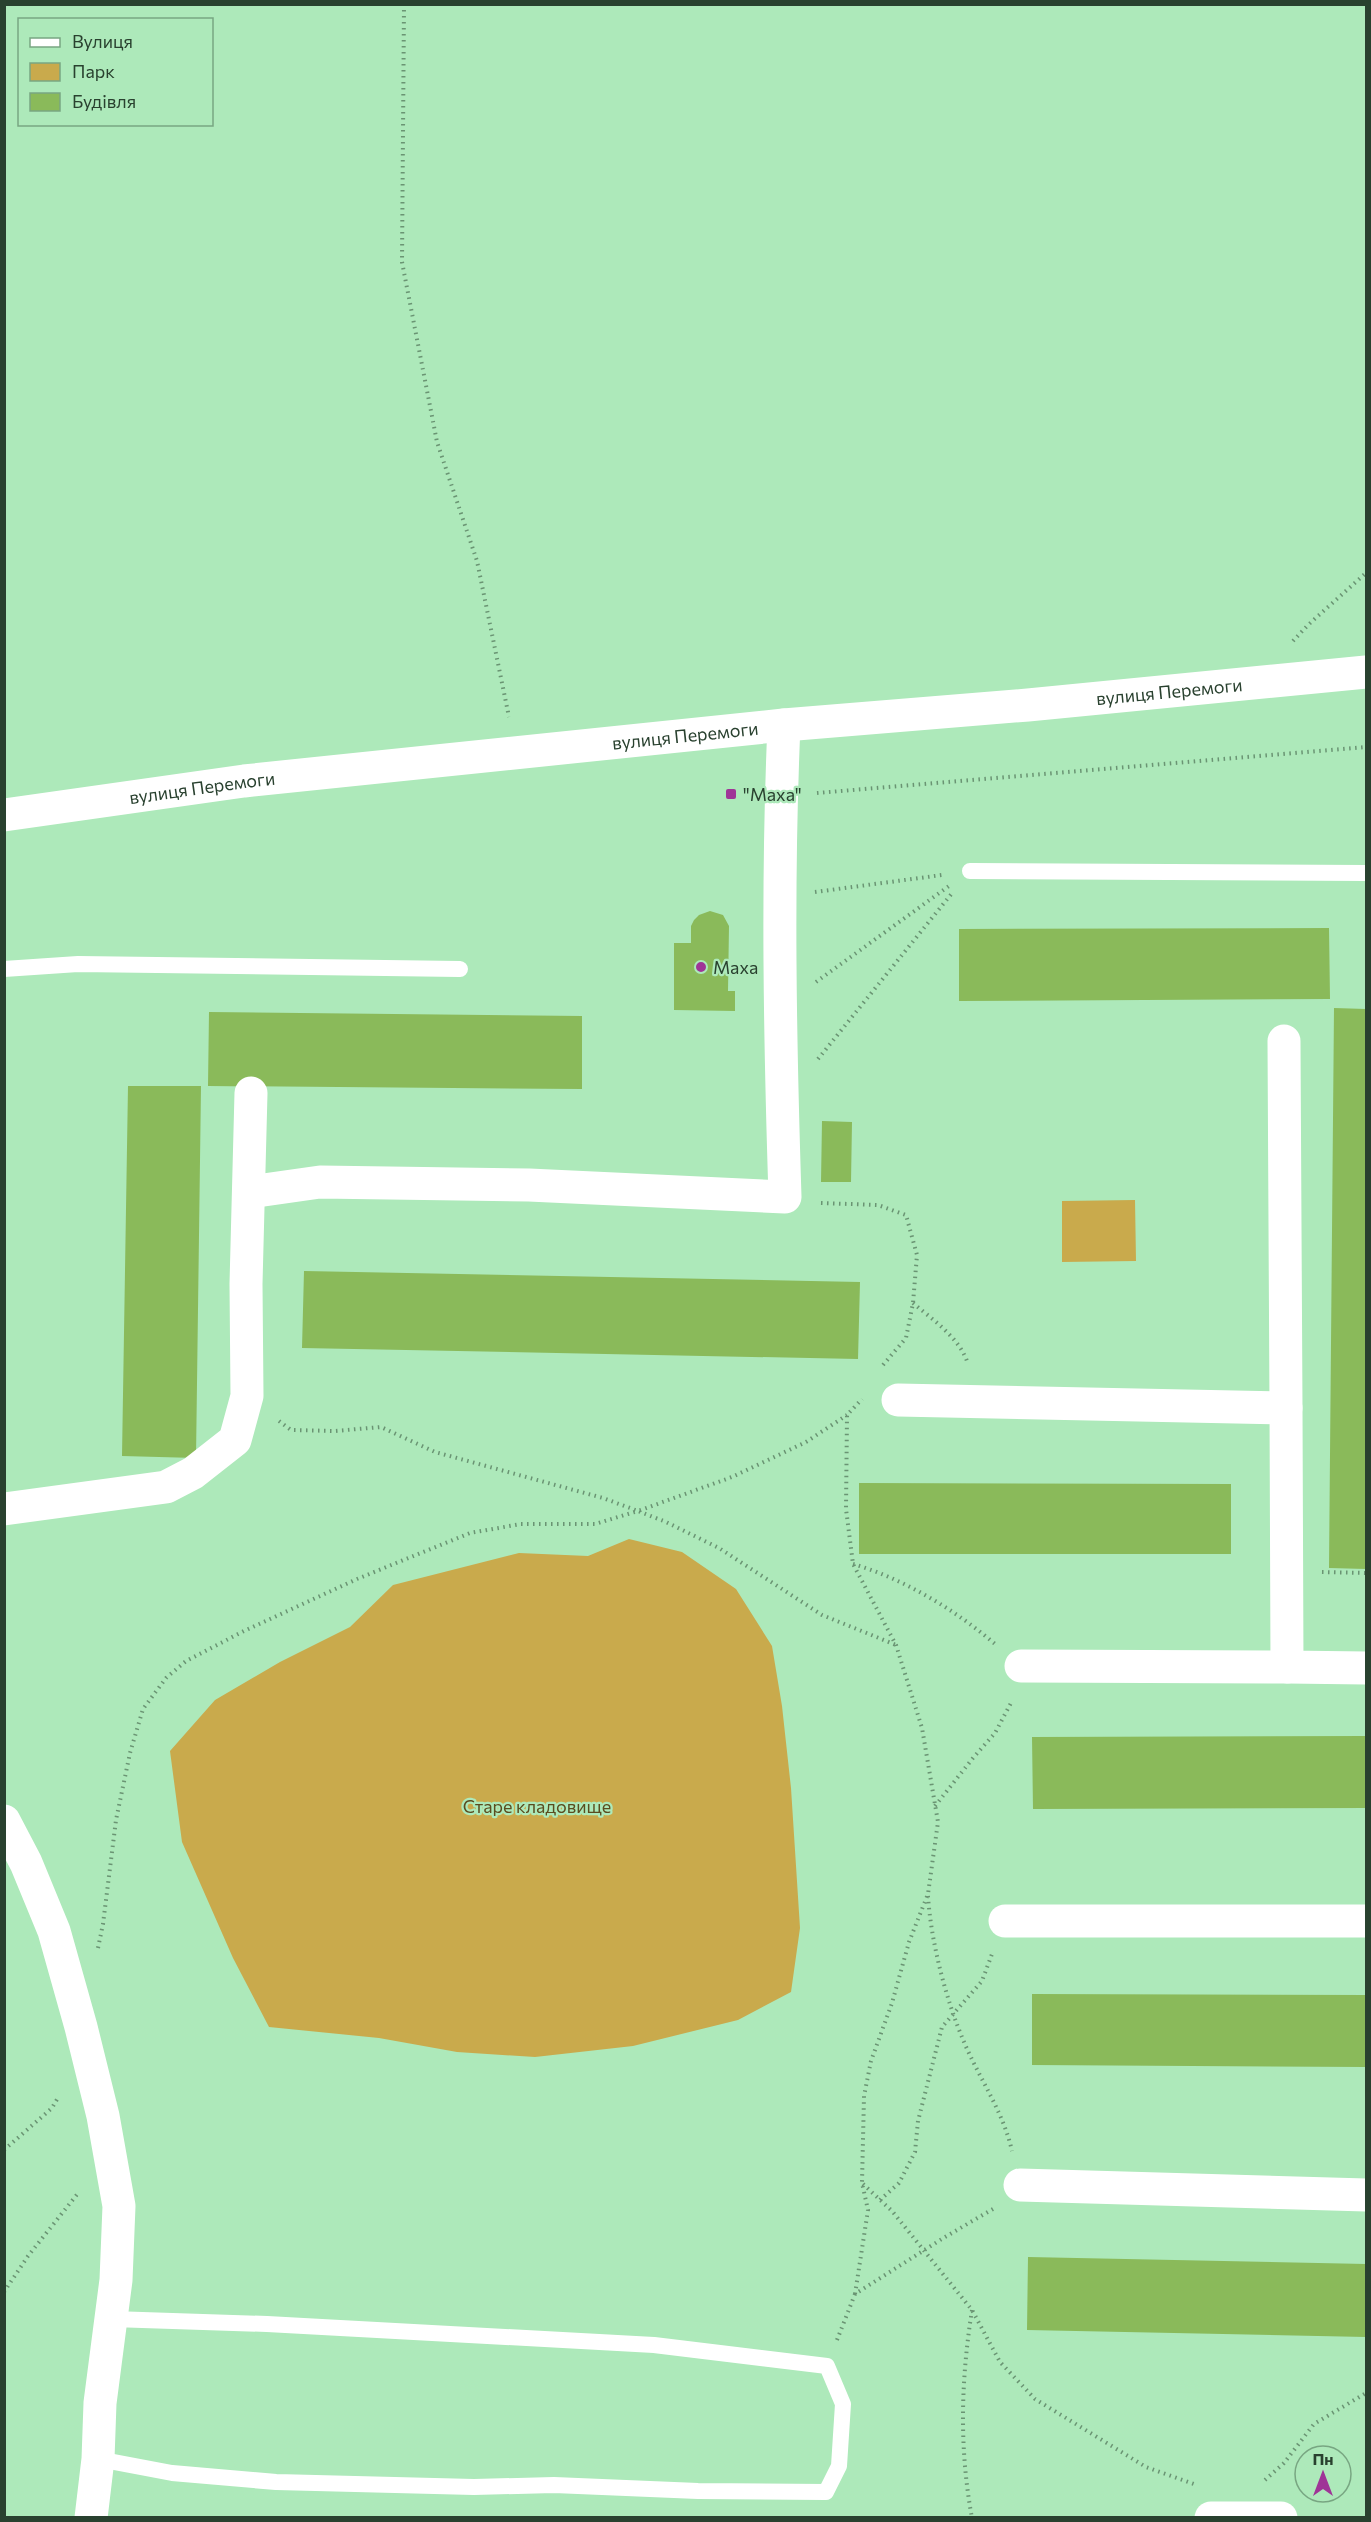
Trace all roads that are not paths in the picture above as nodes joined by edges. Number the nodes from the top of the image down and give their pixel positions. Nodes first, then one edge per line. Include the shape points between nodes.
1 (1366, 672) edge
2 (784, 725) junction
3 (4, 815) edge
4 (970, 871) road end
5 (1366, 873) edge
6 (4, 969) edge
7 (460, 969) dead end
8 (1284, 1041) dead end
9 (251, 1094) dead end
10 (249, 1192) junction
11 (898, 1400) dead end
12 (1286, 1408) junction
13 (4, 1509) edge
14 (1021, 1666) road end
15 (1287, 1667) junction
16 (1366, 1668) edge
17 (4, 1821) edge
18 (1005, 1921) road end
19 (1366, 1921) edge
20 (1020, 2185) road end
21 (1366, 2195) edge
22 (112, 2319) junction
23 (98, 2459) junction
24 (1224, 2515) edge
25 (91, 2517) edge
26 (1281, 2517) edge

1 - 2 street, вулиця Перемоги
2 - 3 street, вулиця Перемоги via 244,781
2 - 10 street via 779,1009 785,1197 529,1185 320,1182
4 - 5 lane
6 - 7 lane via 78,964
8 - 12 street
9 - 10 street
10 - 13 street via 247,1396 234,1440 193,1473 166,1486
11 - 12 street
12 - 15 street
14 - 15 street
15 - 16 street
17 - 22 street via 54,1931 103,2116 119,2206
18 - 19 street
20 - 21 street
22 - 23 street via 100,2403
22 - 23 lane via 654,2345 827,2366 843,2404 839,2466 826,2492 698,2491 276,2482 172,2473
23 - 25 street
24 - 26 street

